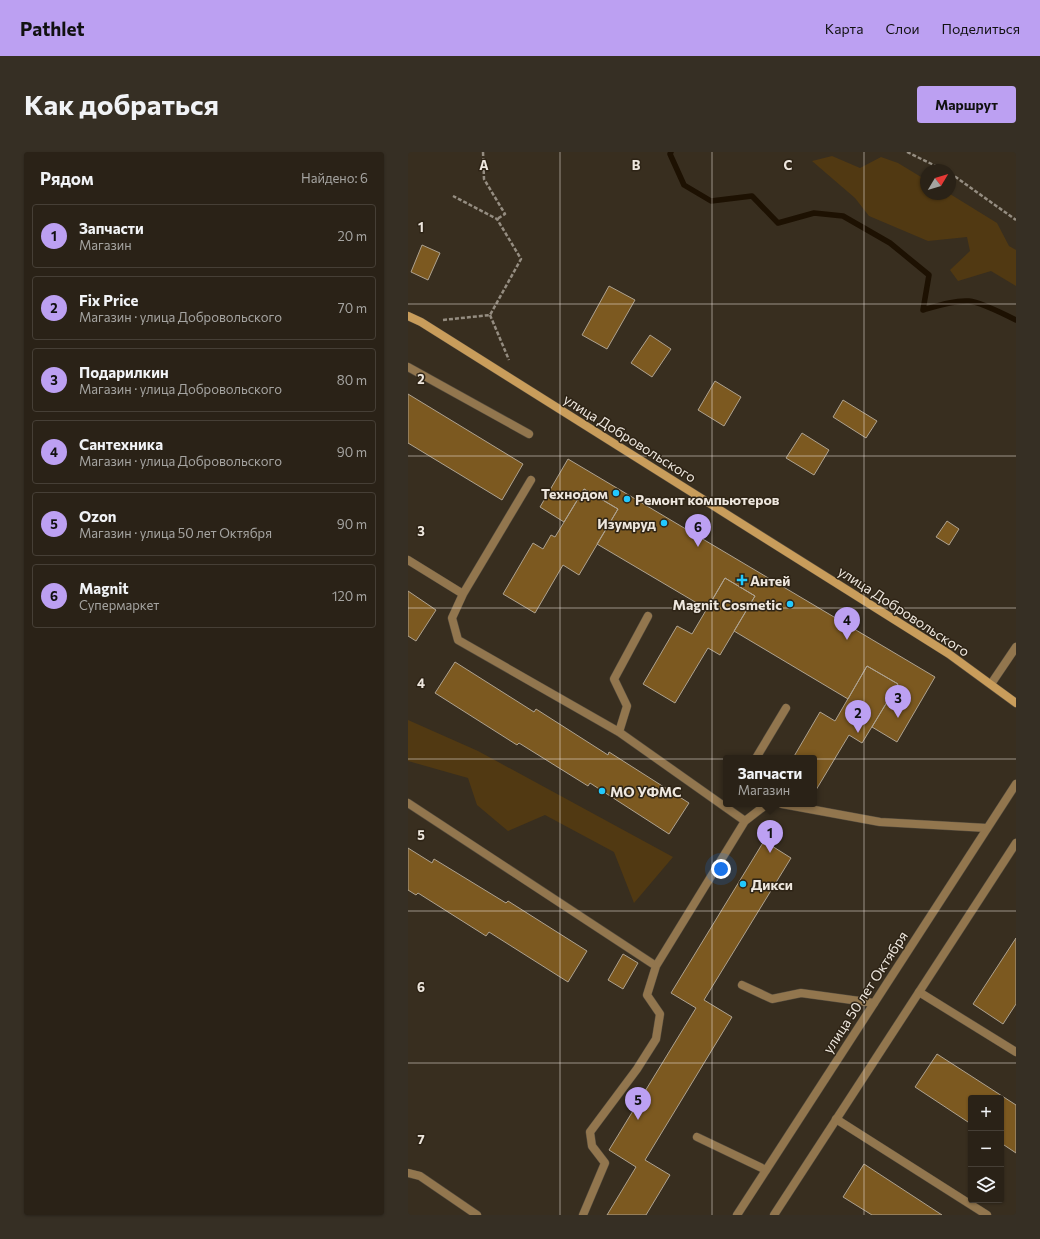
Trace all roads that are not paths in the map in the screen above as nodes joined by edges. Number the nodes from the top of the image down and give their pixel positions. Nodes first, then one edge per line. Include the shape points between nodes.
1 (408, 316) edge
2 (408, 367) edge
3 (529, 434) dead end
4 (531, 480) dead end
5 (408, 560) edge
6 (463, 594) junction
7 (648, 616) dead end
8 (1016, 647) edge
9 (991, 684) junction
10 (1016, 703) edge
11 (786, 708) dead end
12 (618, 732) junction
13 (758, 755) edge
14 (1016, 784) edge
15 (408, 803) edge
16 (723, 806) edge
17 (725, 807) edge
18 (763, 807) edge
19 (798, 807) edge
20 (745, 821) junction
21 (987, 828) junction
22 (1016, 843) edge
23 (656, 966) junction
24 (742, 985) dead end
25 (919, 992) junction
26 (874, 1003) junction
27 (1015, 1049) edge
28 (836, 1119) junction
29 (696, 1137) dead end
30 (766, 1170) junction
31 (408, 1173) edge
32 (477, 1215) edge
33 (584, 1215) edge
34 (737, 1215) edge
35 (774, 1215) edge
36 (987, 1215) edge

1 - 9 street, улица Добровольского via 949,654
2 - 3 street
4 - 6 street
5 - 6 street
6 - 12 street via 452,618 458,640
7 - 12 street via 614,679 627,706
8 - 9 street
9 - 10 street, улица Добровольского
11 - 13 street
12 - 16 street
14 - 21 street, улица 50 лет Октября
15 - 23 street
17 - 20 street
18 - 20 street
19 - 21 street via 880,822
20 - 23 street
21 - 26 street, улица 50 лет Октября
22 - 25 street
23 - 33 street via 647,995 660,1014 656,1039 590,1132 592,1146 605,1163
24 - 26 street via 772,999 800,993
25 - 27 street
25 - 28 street
26 - 30 street, улица 50 лет Октября
28 - 35 street
28 - 36 street
29 - 30 street
30 - 34 street, улица 50 лет Октября
31 - 32 street via 420,1176

